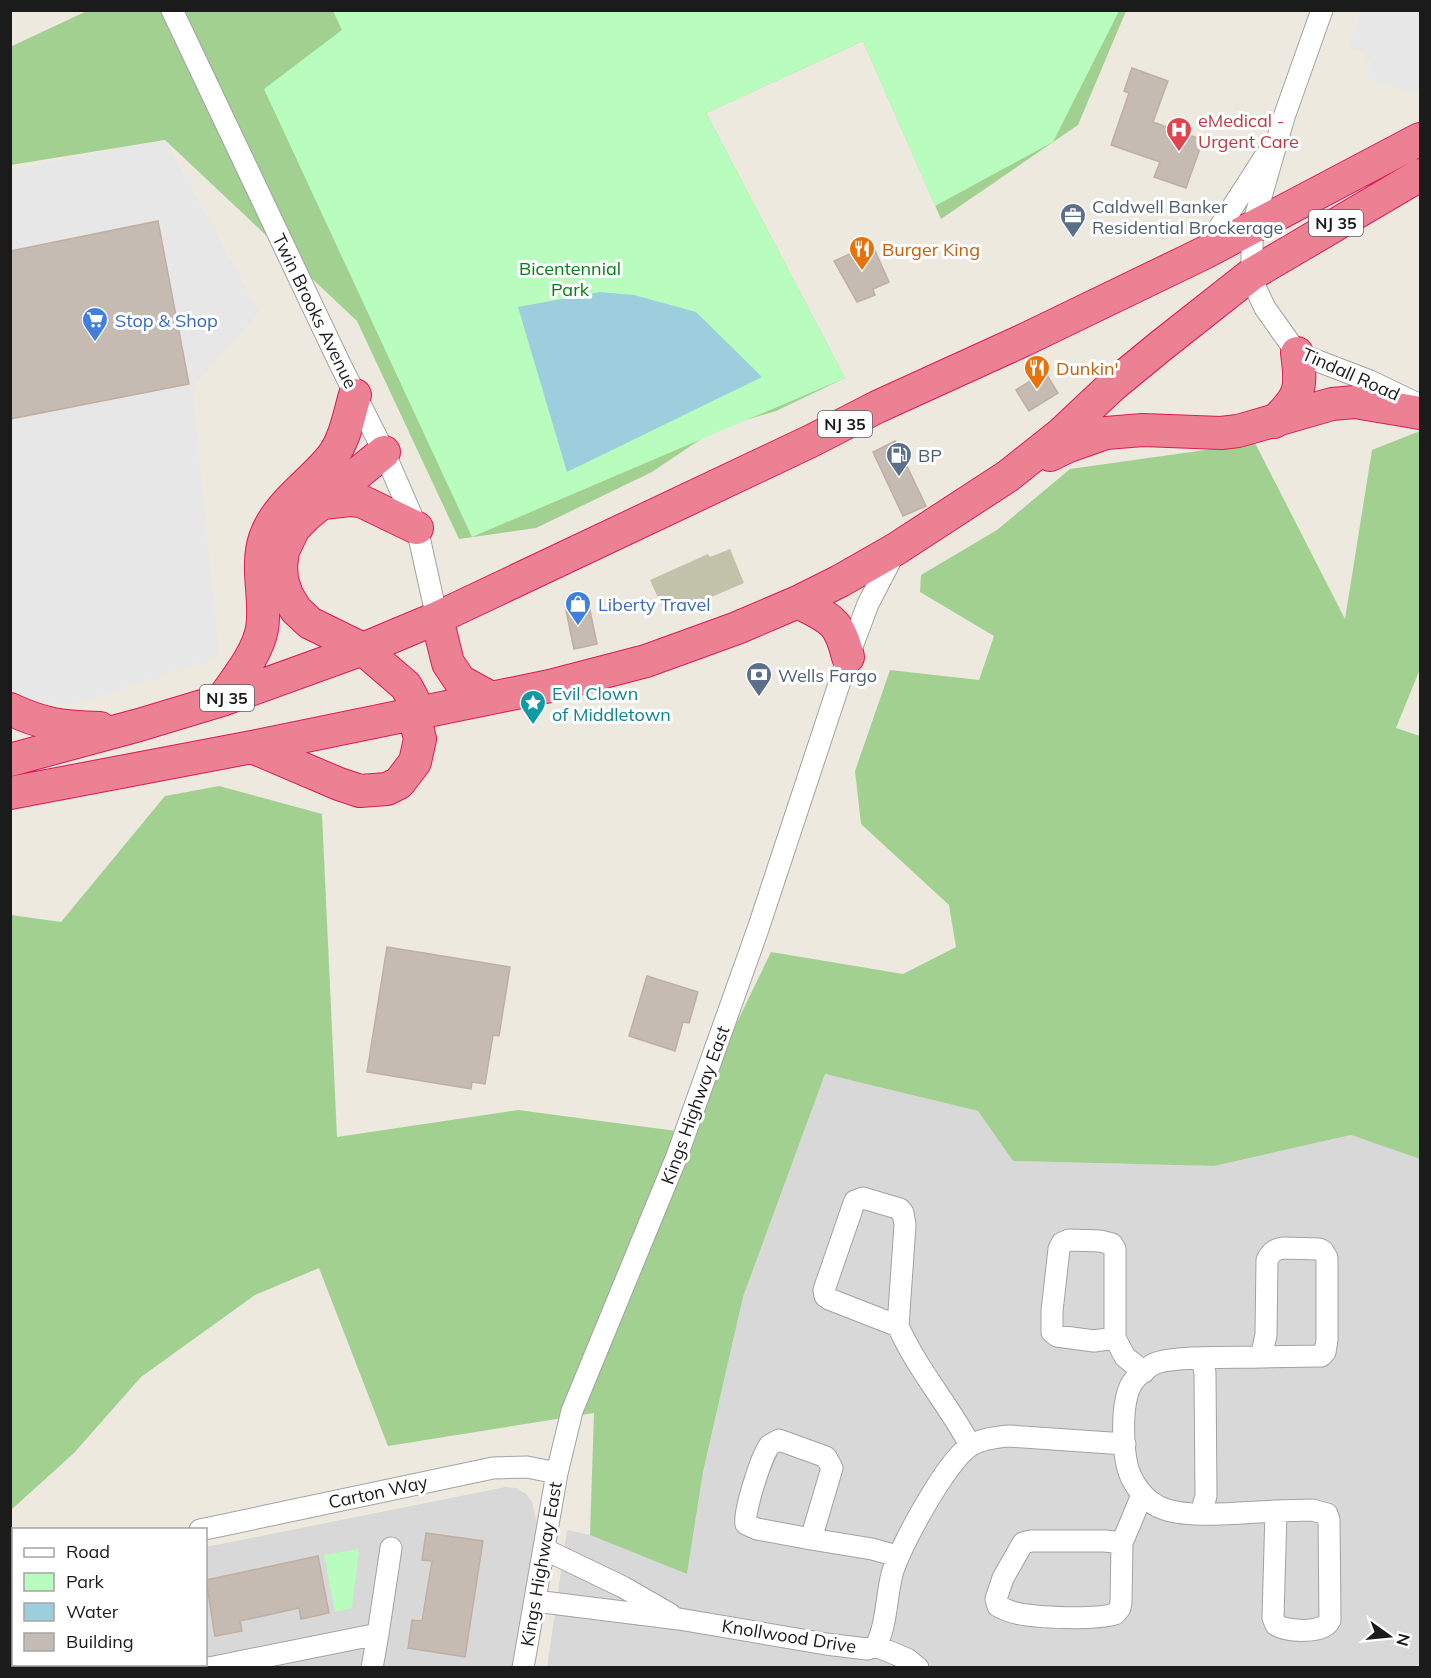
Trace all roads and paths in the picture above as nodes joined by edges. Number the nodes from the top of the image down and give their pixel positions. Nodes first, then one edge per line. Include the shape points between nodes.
1 (171, 10) edge
2 (1322, 10) edge
3 (1420, 139) edge
4 (1277, 140) junction
5 (1420, 175) edge
6 (1252, 228) junction
7 (1204, 253) junction
8 (1252, 274) junction
9 (1297, 353) junction
10 (355, 395) junction
11 (1420, 406) edge
12 (1420, 413) edge
13 (1274, 422) junction
14 (384, 452) junction
15 (1008, 476) junction
16 (323, 503) junction
17 (417, 528) junction
18 (896, 549) junction
19 (798, 602) junction
20 (437, 618) junction
21 (363, 649) junction
22 (848, 657) junction
23 (491, 698) junction
24 (222, 700) junction
25 (10, 709) edge
26 (414, 714) junction
27 (128, 729) junction
28 (252, 747) junction
29 (10, 759) edge
30 (10, 793) edge
31 (898, 1326) junction
32 (1115, 1338) junction
33 (1261, 1357) junction
34 (1202, 1359) junction
35 (1144, 1372) junction
36 (1125, 1443) junction
37 (970, 1445) junction
38 (557, 1473) junction
39 (1142, 1495) junction
40 (1276, 1511) junction
41 (1201, 1513) junction
42 (207, 1529) edge
43 (812, 1539) junction
44 (1122, 1543) junction
45 (391, 1548) dead end
46 (544, 1549) junction
47 (897, 1556) junction
48 (535, 1601) junction
49 (679, 1618) junction
50 (378, 1634) junction
51 (876, 1646) junction
52 (241, 1664) edge
53 (209, 1668) edge
54 (372, 1668) edge
55 (523, 1668) edge
56 (918, 1668) edge

1 - 10 street, Twin Brooks Avenue
2 - 4 street
3 - 6 highway, NJ 35
4 - 6 street, Tindall Road
4 - 7 street
5 - 8 highway, NJ 35
6 - 7 highway, NJ 35
6 - 8 street, Tindall Road
7 - 20 highway, NJ 35
8 - 9 street, Tindall Road via 1265,308
8 - 15 highway, NJ 35 via 1112,386
9 - 11 street, Tindall Road via 1370,381
9 - 13 highway via 1300,386 1290,406
10 - 14 street, Twin Brooks Avenue
10 - 24 highway via 340,445 332,458 286,506 267,533 261,560 263,615 259,642
12 - 13 highway via 1355,402 1332,404
13 - 15 highway via 1221,433 1106,433
14 - 16 highway
14 - 17 street, Twin Brooks Avenue
15 - 18 highway, NJ 35
16 - 17 highway via 361,501
16 - 21 highway via 294,528 288,539 282,559 282,580 296,610 310,623
17 - 20 street, Twin Brooks Avenue
18 - 19 highway, NJ 35
18 - 22 street, Kings Highway East via 868,604
19 - 22 highway via 832,620 844,640
19 - 23 highway, NJ 35 via 646,661
20 - 21 highway, NJ 35
20 - 23 highway via 448,663 460,681
21 - 24 highway, NJ 35
21 - 26 highway via 406,686 413,699
22 - 38 street, Kings Highway East via 677,1156 575,1401
23 - 26 highway, NJ 35
24 - 27 highway, NJ 35
25 - 27 highway via 65,727
26 - 28 highway, NJ 35
26 - 28 highway via 420,739 415,762 399,783 387,789 360,791
27 - 29 highway, NJ 35
28 - 30 highway, NJ 35
31 - 31 street via 825,1296 853,1206 863,1198 903,1213
31 - 37 street via 909,1351
32 - 32 street via 1094,1341 1052,1332 1062,1243 1100,1241 1115,1249
32 - 35 street via 1125,1356
33 - 33 street via 1266,1335 1270,1253 1284,1248 1323,1251 1327,1258 1325,1352 1322,1356
33 - 34 street
34 - 35 street via 1154,1363
34 - 41 street via 1206,1496
35 - 36 street via 1132,1383 1126,1400
36 - 37 street via 1009,1436
36 - 39 street via 1131,1477
37 - 47 street, Knollwood Drive via 945,1473
38 - 42 street, Carton Way via 515,1466 493,1468
38 - 46 street, Kings Highway East
39 - 41 street via 1158,1507
39 - 44 street
40 - 40 street via 1276,1626 1321,1629 1330,1620 1327,1514
40 - 41 street
43 - 43 street via 746,1524 751,1491 770,1445 778,1440 830,1461 832,1468
43 - 47 street
44 - 44 street via 1121,1602 1115,1614 1028,1615 998,1606 996,1599 1003,1578 1023,1543
45 - 50 street
46 - 48 street, Kings Highway East
46 - 49 street, Knollwood Drive
47 - 51 street, Knollwood Drive via 882,1635
48 - 49 street, Knollwood Drive
48 - 55 street, Kings Highway East
49 - 51 street, Knollwood Drive via 826,1644 867,1649
50 - 52 street
50 - 54 street
51 - 56 street
52 - 53 street

